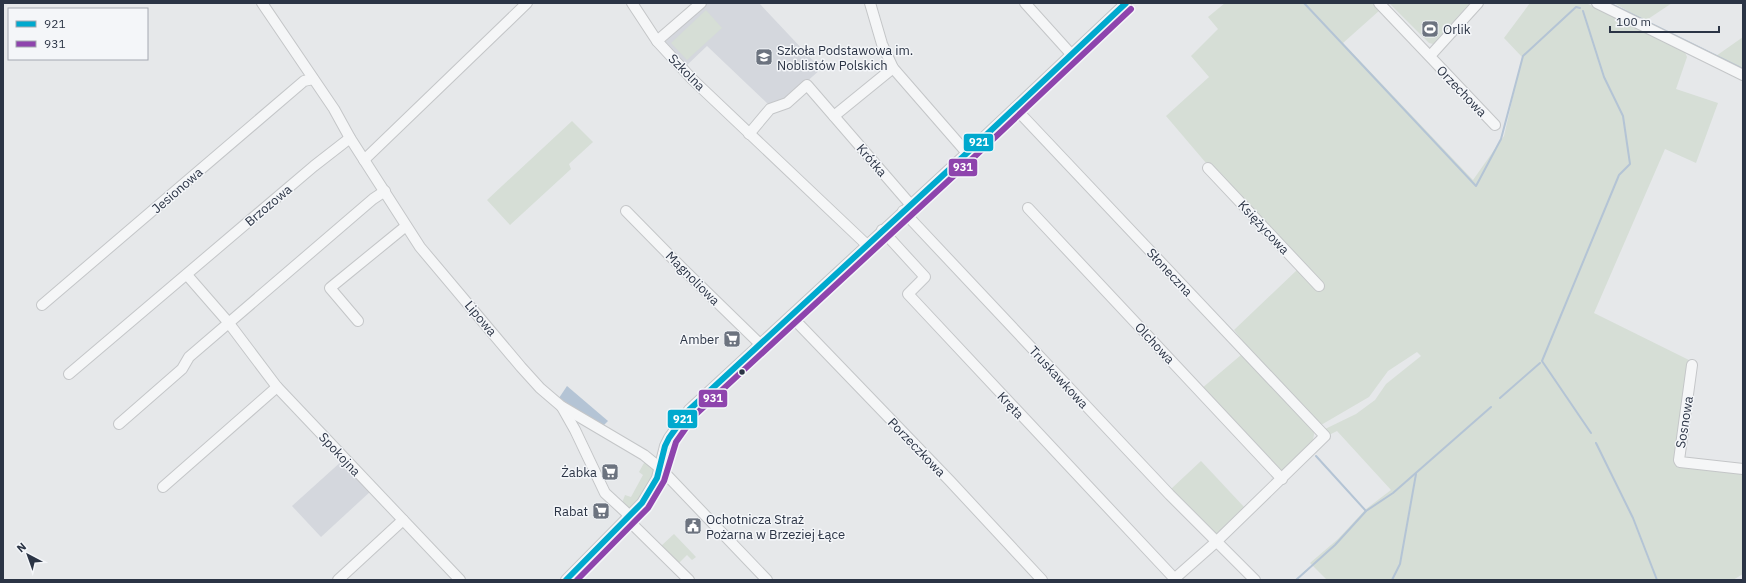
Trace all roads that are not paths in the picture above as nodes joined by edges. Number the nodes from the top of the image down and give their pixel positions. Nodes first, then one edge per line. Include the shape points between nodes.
1 (262, 3) edge
2 (527, 3) edge
3 (632, 3) edge
4 (701, 3) edge
5 (870, 3) edge
6 (1025, 3) edge
7 (1126, 3) edge
8 (1379, 3) edge
9 (1478, 3) edge
10 (1597, 3) edge
11 (657, 41) junction
12 (1071, 54) junction
13 (1430, 56) junction
14 (893, 68) junction
15 (1743, 75) edge
16 (313, 79) junction
17 (1015, 108) junction
18 (834, 116) junction
19 (1495, 125) dead end
20 (749, 134) junction
21 (350, 138) junction
22 (967, 153) junction
23 (364, 160) junction
24 (1208, 168) dead end
25 (385, 191) junction
26 (907, 208) junction
27 (1028, 208) dead end
28 (626, 211) dead end
29 (406, 226) junction
30 (882, 230) junction
31 (867, 244) junction
32 (186, 275) junction
33 (1319, 286) dead end
34 (42, 305) dead end
35 (790, 316) junction
36 (358, 321) dead end
37 (228, 322) junction
38 (760, 344) junction
39 (1692, 365) dead end
40 (70, 374) dead end
41 (277, 387) junction
42 (561, 406) junction
43 (119, 424) dead end
44 (660, 468) junction
45 (1743, 469) edge
46 (1282, 478) junction
47 (163, 487) dead end
48 (628, 518) junction
49 (403, 520) junction
50 (1216, 542) junction
51 (1174, 579) edge
52 (338, 580) edge
53 (460, 580) edge
54 (566, 580) edge
55 (689, 580) edge
56 (767, 580) edge
57 (1042, 580) edge
58 (1255, 580) edge

1 - 16 street, Lipowa
2 - 23 street
3 - 11 street, Szkolna
4 - 11 street
5 - 14 street via 882,44
6 - 12 street
7 - 12 street
8 - 13 street, Orzechowa
9 - 13 street, Orzechowa
10 - 15 street
11 - 20 street, Szkolna
12 - 17 street
13 - 19 street, Orzechowa
14 - 18 street
14 - 22 street
16 - 21 street, Lipowa
16 - 34 street, Jesionowa via 304,81
17 - 22 street
17 - 46 street, Słoneczna via 1325,436
18 - 20 street, Krótka via 807,85 787,103 770,109
18 - 26 street, Krótka
20 - 31 street, Szkolna
21 - 23 street, Lipowa
21 - 32 street, Brzozowa
22 - 26 street
23 - 25 street, Lipowa
24 - 33 street, Księżycowa
25 - 29 street, Lipowa
25 - 37 street
26 - 30 street
26 - 50 street, Truskawkowa
27 - 46 street, Olchowa
28 - 38 street, Magnoliowa
29 - 36 street via 330,288
29 - 42 street, Lipowa via 420,247 521,367
30 - 31 street
30 - 51 street, Kręta via 925,277 908,294
31 - 35 street
32 - 37 street, Spokojna
32 - 40 street, Brzozowa
35 - 38 street
35 - 57 street, Porzeczkowa
37 - 41 street, Spokojna
37 - 43 street via 189,357 182,369
38 - 44 street via 683,416 665,446
39 - 45 street, Sosnowa via 1679,460
41 - 47 street
41 - 49 street, Spokojna
42 - 44 street, Lipowa via 644,455
42 - 48 street, Lipowa via 605,493
44 - 48 street via 652,490
44 - 56 street, Lipowa
46 - 50 street
48 - 54 street
48 - 55 street, Lipowa
49 - 52 street
49 - 53 street, Spokojna
50 - 51 street
50 - 58 street, Truskawkowa via 1250,572

